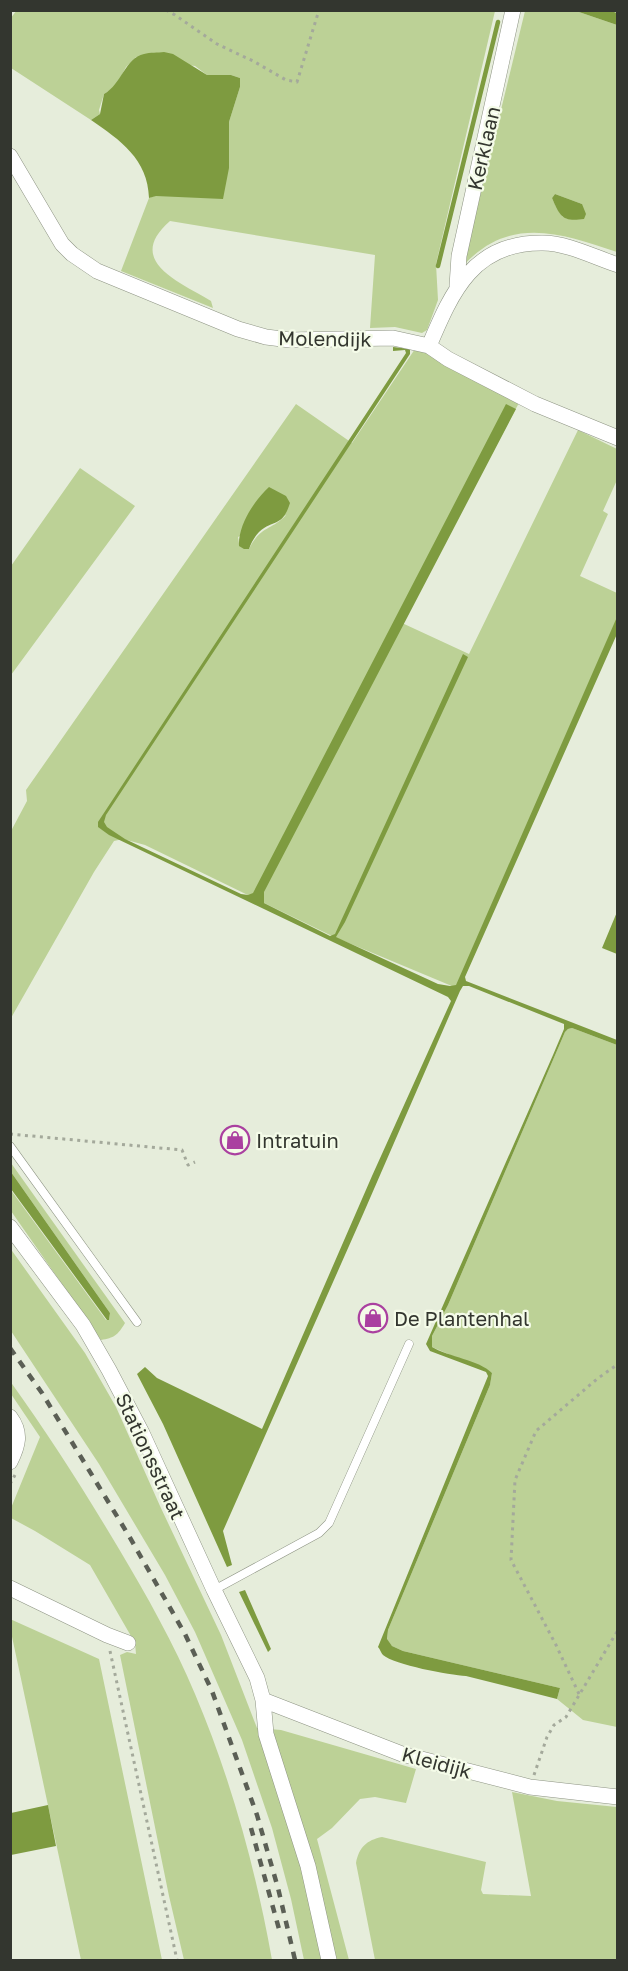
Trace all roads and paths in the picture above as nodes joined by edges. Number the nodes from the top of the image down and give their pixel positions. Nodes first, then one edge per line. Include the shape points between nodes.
1 (166, 10) edge
2 (319, 10) edge
3 (513, 10) edge
4 (10, 156) edge
5 (618, 265) edge
6 (457, 286) junction
7 (429, 346) junction
8 (618, 438) edge
9 (10, 1134) edge
10 (10, 1146) edge
11 (195, 1162) dead end
12 (10, 1227) edge
13 (137, 1322) dead end
14 (409, 1344) dead end
15 (618, 1364) edge
16 (10, 1417) edge
17 (10, 1462) edge
18 (10, 1588) edge
19 (214, 1590) junction
20 (618, 1630) edge
21 (107, 1635) junction
22 (128, 1643) dead end
23 (579, 1694) junction
24 (263, 1700) junction
25 (530, 1787) junction
26 (618, 1797) edge
27 (177, 1960) edge
28 (329, 1960) edge

1 - 2 path via 217,44 297,82
3 - 6 street, Kerklaan via 459,256
4 - 7 street, Molendijk via 62,244 97,271 238,329 267,337 393,338
5 - 6 street via 544,243 519,246 481,263
6 - 7 street
7 - 8 street, Molendijk via 535,404
9 - 11 path via 182,1150 188,1165
10 - 13 lane
12 - 19 street, Stationsstraat via 83,1325 110,1370
14 - 19 lane via 329,1523 319,1533
15 - 23 path via 536,1431 516,1480 511,1560
16 - 17 street via 19,1444
18 - 21 street
19 - 24 street, Stationsstraat via 257,1678
20 - 23 path
21 - 22 street
21 - 27 path
23 - 25 path via 566,1717 550,1731
24 - 25 street, Kleidijk via 402,1754
24 - 28 street, Stationsstraat via 266,1734 308,1866
25 - 26 street, Kleidijk

